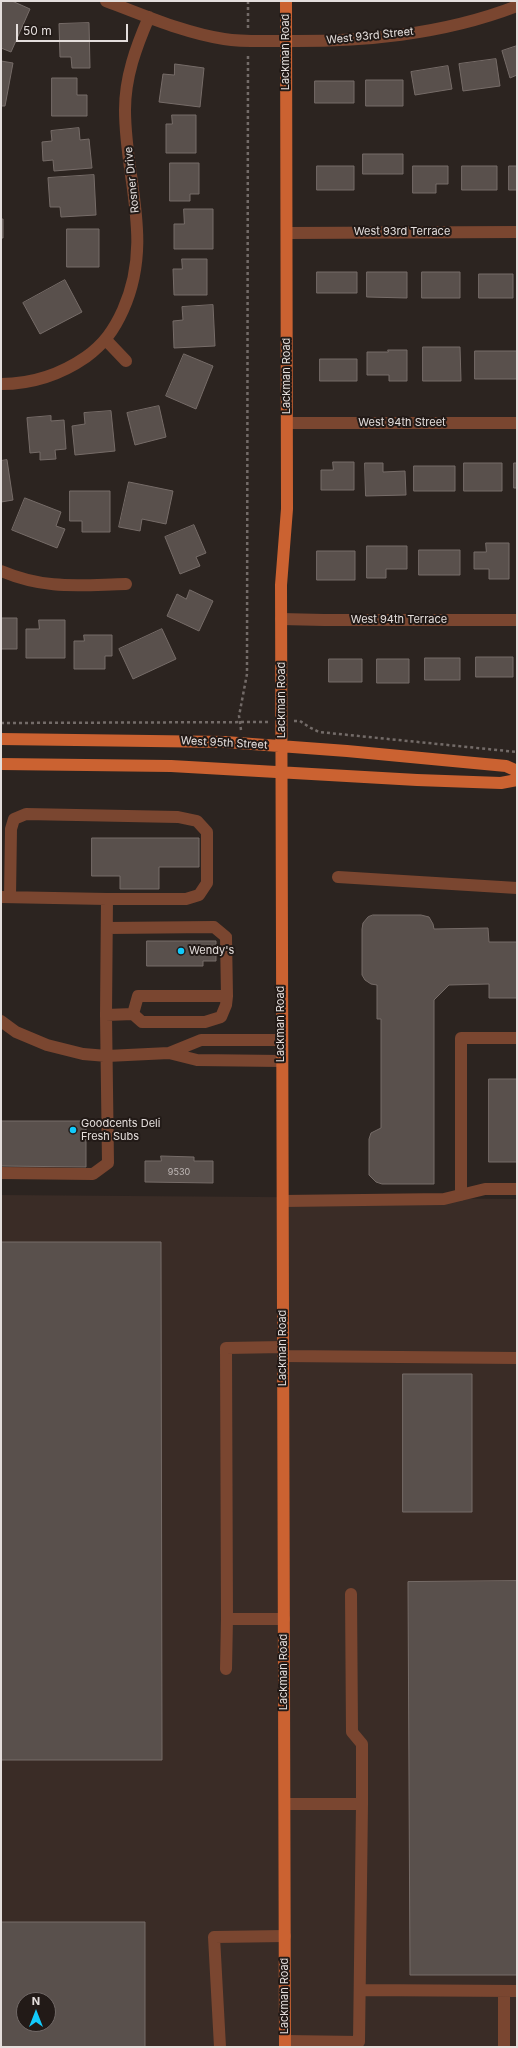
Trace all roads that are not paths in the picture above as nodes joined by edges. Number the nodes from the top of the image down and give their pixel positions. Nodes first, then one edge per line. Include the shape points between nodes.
1 (106, 1) edge
2 (286, 1) edge
3 (517, 6) edge
4 (149, 17) junction
5 (286, 41) junction
6 (287, 232) junction
7 (517, 232) edge
8 (106, 340) junction
9 (126, 361) dead end
10 (1, 384) edge
11 (517, 422) edge
12 (287, 423) junction
13 (1, 571) edge
14 (126, 584) dead end
15 (282, 618) junction
16 (517, 620) edge
17 (1, 739) edge
18 (282, 746) junction
19 (1, 764) edge
20 (517, 771) edge
21 (282, 773) junction
22 (517, 780) edge
23 (338, 877) dead end
24 (517, 888) edge
25 (6, 897) edge
26 (107, 899) junction
27 (107, 928) junction
28 (227, 996) junction
29 (133, 1014) junction
30 (106, 1015) junction
31 (1, 1021) edge
32 (517, 1038) edge
33 (281, 1040) junction
34 (169, 1053) junction
35 (107, 1056) junction
36 (281, 1061) junction
37 (1, 1172) edge
38 (517, 1189) edge
39 (462, 1195) junction
40 (283, 1201) junction
41 (283, 1352) junction
42 (517, 1358) edge
43 (351, 1594) dead end
44 (227, 1619) junction
45 (284, 1619) junction
46 (226, 1669) dead end
47 (285, 1804) junction
48 (362, 1804) junction
49 (285, 1936) junction
50 (360, 1990) junction
51 (504, 1991) junction
52 (517, 1991) edge
53 (285, 2044) edge
54 (346, 2044) edge
55 (363, 2044) edge
56 (220, 2047) edge
57 (504, 2047) edge

1 - 4 street, West 93rd Street
2 - 5 main road, Lackman Road
3 - 5 street, West 93rd Street via 444,27 398,35 352,40
4 - 5 street, West 93rd Street via 224,39
4 - 8 street, Rosner Drive via 129,73 126,104 126,129 138,232 137,266 128,300
5 - 6 main road, Lackman Road
6 - 7 street, West 93rd Terrace
6 - 12 main road, Lackman Road
8 - 9 street
8 - 10 street, Rosner Drive via 81,360 48,377 32,382
11 - 12 street, West 94th Street
12 - 15 main road, Lackman Road via 288,509 281,584
13 - 14 street via 43,584
15 - 16 street, West 94th Terrace
15 - 18 main road, Lackman Road
17 - 18 main road, West 95th Street via 194,741
18 - 20 main road, West 95th Street via 506,766
18 - 21 main road, Lackman Road
19 - 21 main road via 178,766
21 - 22 main road via 501,783
21 - 33 main road, Lackman Road
23 - 24 street
25 - 26 street
25 - 26 street via 11,829 14,819 26,814 178,817 197,821 207,832 207,883 199,895 180,899
26 - 27 street
27 - 28 street via 214,927 226,937
27 - 30 street
28 - 29 street via 138,996
28 - 29 street via 221,1017 205,1022 142,1022
29 - 30 street
30 - 35 street
31 - 35 street via 16,1032 47,1045 83,1054
32 - 39 street via 461,1038
33 - 34 street via 201,1040
33 - 36 main road, Lackman Road
34 - 35 street
34 - 36 street via 198,1060
35 - 37 street via 108,1163 93,1174
36 - 40 main road, Lackman Road
38 - 39 street via 485,1189
39 - 40 street via 444,1199
40 - 41 main road, Lackman Road
41 - 42 street
41 - 44 street via 226,1348
41 - 45 main road, Lackman Road
43 - 48 street via 352,1732 362,1744
44 - 45 street
44 - 46 street
45 - 47 main road, Lackman Road
47 - 48 street
47 - 49 main road, Lackman Road
48 - 50 street
49 - 53 main road, Lackman Road
49 - 56 street via 214,1937
50 - 51 street
50 - 55 street
51 - 52 street
51 - 57 street
53 - 54 street
54 - 55 street

